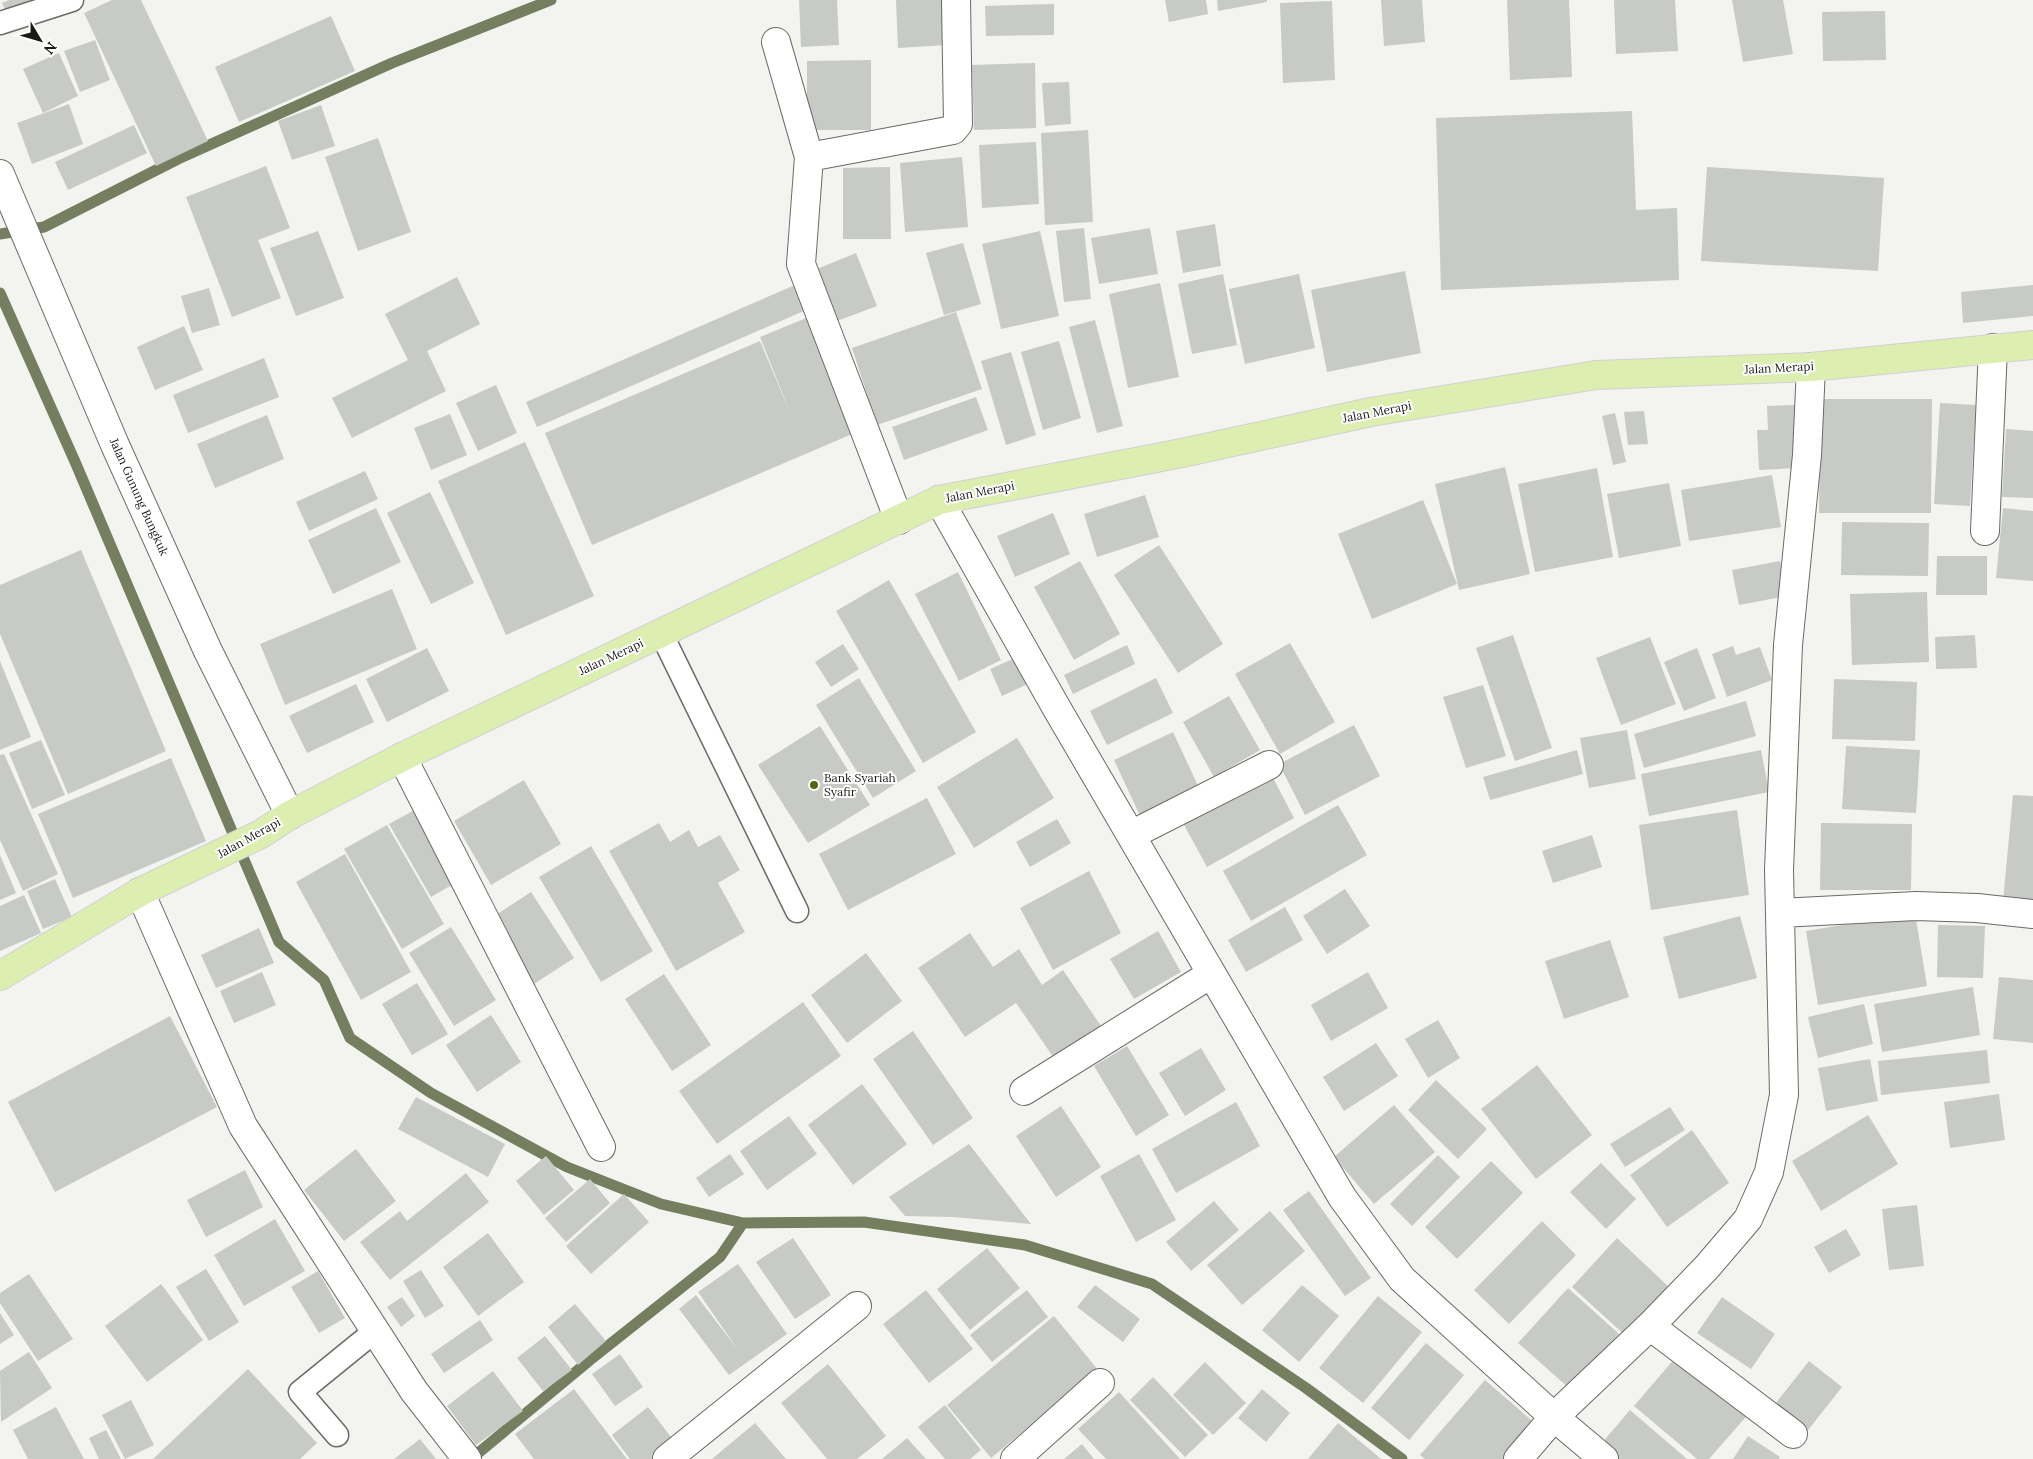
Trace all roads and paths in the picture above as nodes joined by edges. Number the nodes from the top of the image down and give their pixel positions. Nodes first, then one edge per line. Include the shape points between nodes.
1 (72, 0) edge
2 (956, 0) edge
3 (0, 23) edge
4 (776, 42) dead end
5 (809, 157) junction
6 (0, 174) edge
7 (2033, 345) edge
8 (1993, 348) junction
9 (1811, 367) junction
10 (939, 500) junction
11 (899, 520) junction
12 (1986, 531) dead end
13 (661, 633) junction
14 (402, 757) junction
15 (1269, 765) dead end
16 (290, 815) junction
17 (1131, 835) junction
18 (140, 892) junction
19 (796, 911) dead end
20 (1780, 913) junction
21 (2033, 914) edge
22 (1211, 974) junction
23 (0, 976) edge
24 (1024, 1091) dead end
25 (601, 1146) dead end
26 (857, 1306) dead end
27 (1650, 1326) junction
28 (375, 1331) junction
29 (1100, 1383) dead end
30 (1554, 1417) junction
31 (1793, 1434) dead end
32 (337, 1435) dead end
33 (464, 1456) edge
34 (667, 1459) edge
35 (1015, 1459) edge
36 (1518, 1459) edge
37 (1604, 1459) edge

1 - 3 lane
2 - 5 street via 956,128
4 - 5 street
5 - 11 street via 801,264
6 - 16 street, Jalan Gunung Bungkuk via 115,445 208,651
7 - 8 main road, Jalan Merapi
8 - 9 main road, Jalan Merapi
8 - 12 street
9 - 10 main road, Jalan Merapi via 1596,375 1371,412
9 - 20 street via 1807,454 1788,645
10 - 11 main road, Jalan Merapi
10 - 17 street
11 - 13 main road, Jalan Merapi
13 - 14 main road, Jalan Merapi
13 - 19 lane
14 - 16 main road, Jalan Merapi
14 - 25 street
15 - 17 street
16 - 18 main road, Jalan Merapi via 261,834
17 - 22 street
18 - 23 main road, Jalan Merapi
18 - 28 street via 243,1126
20 - 21 street via 1916,906
20 - 27 street via 1784,1095 1769,1172 1748,1219
22 - 24 street
22 - 30 street via 1342,1197 1402,1279
26 - 34 street
27 - 30 street
27 - 31 street
28 - 32 lane via 300,1392
28 - 33 street via 414,1391
29 - 35 street
30 - 36 street
30 - 37 street

